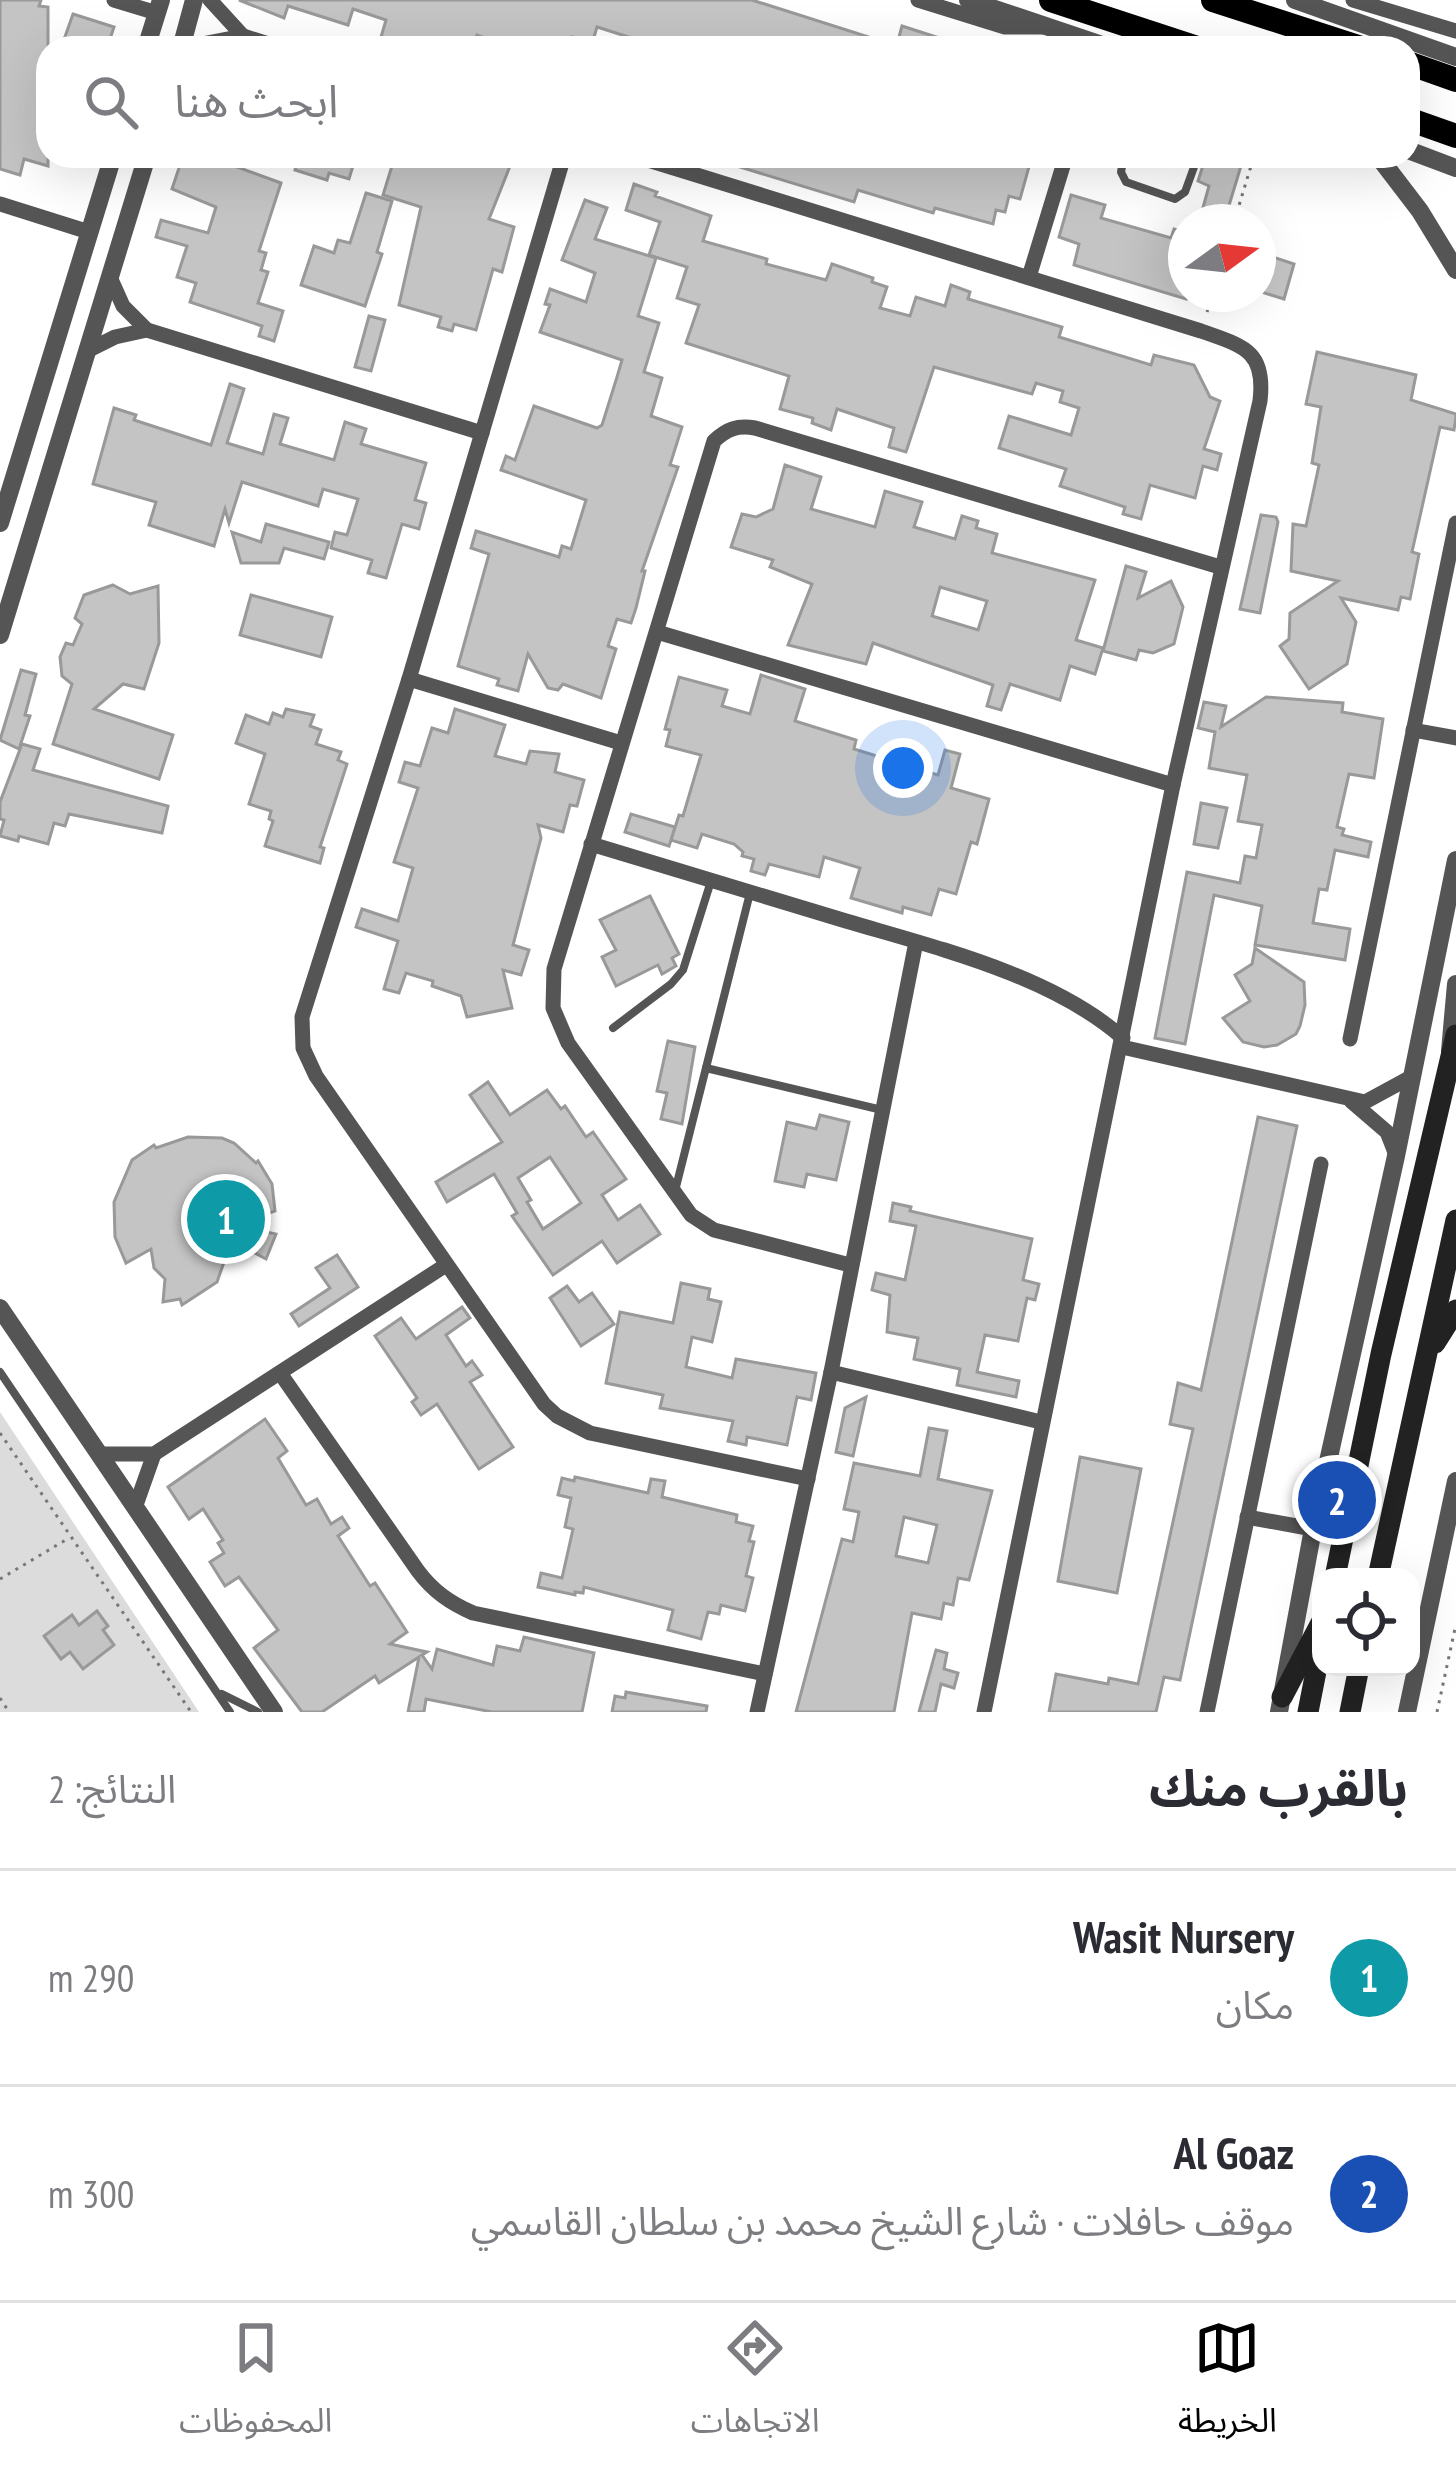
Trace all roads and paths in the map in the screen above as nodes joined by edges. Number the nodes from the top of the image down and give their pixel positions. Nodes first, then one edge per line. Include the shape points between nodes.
1 (113, 0) edge
2 (194, 0) edge
3 (210, 0) edge
4 (918, 0) edge
5 (968, 0) edge
6 (1051, 0) edge
7 (1214, 0) edge
8 (1294, 0) edge
9 (1353, 0) edge
10 (159, 6) edge
11 (1329, 7) edge
12 (1048, 26) junction
13 (1456, 31) edge
14 (150, 36) edge
15 (184, 36) edge
16 (243, 36) edge
17 (1065, 36) edge
18 (1160, 36) edge
19 (1324, 36) edge
20 (1395, 36) edge
21 (1420, 47) edge
22 (1455, 62) edge
23 (1420, 63) edge
24 (1420, 123) edge
25 (1456, 136) edge
26 (1420, 155) edge
27 (109, 168) edge
28 (143, 168) edge
29 (560, 168) edge
30 (674, 168) edge
31 (1062, 168) edge
32 (1122, 168) edge
33 (1194, 168) edge
34 (1250, 168) edge
35 (1387, 168) edge
36 (1456, 172) edge
37 (0, 204) edge
38 (1239, 204) edge
39 (89, 232) junction
40 (1456, 271) edge
41 (110, 276) junction
42 (1030, 277) junction
43 (1207, 312) edge
44 (147, 330) junction
45 (1201, 332) junction
46 (87, 351) junction
47 (482, 434) junction
48 (0, 523) edge
49 (1456, 523) edge
50 (1220, 567) junction
51 (657, 632) junction
52 (0, 635) edge
53 (409, 679) junction
54 (1413, 730) junction
55 (1456, 738) edge
56 (621, 743) junction
57 (1173, 785) junction
58 (591, 844) junction
59 (1456, 860) edge
60 (712, 880) junction
61 (750, 892) junction
62 (916, 942) junction
63 (1456, 984) edge
64 (614, 1028) dead end
65 (1349, 1040) dead end
66 (1123, 1042) junction
67 (1453, 1045) edge
68 (706, 1068) junction
69 (1411, 1077) junction
70 (1348, 1100) junction
71 (882, 1110) junction
72 (1396, 1156) junction
73 (1321, 1164) dead end
74 (674, 1195) junction
75 (1456, 1220) edge
76 (446, 1265) junction
77 (850, 1265) junction
78 (0, 1308) edge
79 (1456, 1310) edge
80 (1424, 1365) junction
81 (0, 1372) edge
82 (831, 1372) junction
83 (280, 1373) junction
84 (1041, 1422) junction
85 (0, 1433) edge
86 (99, 1454) junction
87 (154, 1454) junction
88 (808, 1479) junction
89 (1456, 1481) edge
90 (136, 1505) junction
91 (1452, 1516) edge
92 (1247, 1517) junction
93 (1313, 1529) junction
94 (70, 1537) junction
95 (1448, 1559) edge
96 (1337, 1568) edge
97 (1380, 1568) edge
98 (0, 1579) edge
99 (1456, 1624) edge
100 (1312, 1641) edge
101 (765, 1674) junction
102 (1315, 1676) edge
103 (1357, 1676) edge
104 (217, 1692) junction
105 (0, 1698) edge
106 (1280, 1704) edge
107 (9, 1712) edge
108 (191, 1712) edge
109 (230, 1712) edge
110 (258, 1712) edge
111 (274, 1712) edge
112 (757, 1712) edge
113 (984, 1712) edge
114 (1207, 1712) edge
115 (1308, 1712) edge
116 (1350, 1712) edge
117 (1407, 1712) edge
118 (1437, 1712) edge

1 - 10 street
2 - 15 street
3 - 16 street
4 - 12 street via 1010,28
5 - 12 street
6 - 18 highway
7 - 19 highway
8 - 11 street
9 - 13 street
10 - 14 street
11 - 20 street
12 - 17 street
21 - 22 street
22 - 23 highway
24 - 25 highway
26 - 36 street
27 - 39 street
28 - 41 street
29 - 47 street
30 - 42 street
31 - 42 street
32 - 33 lane via 1126,182 1175,200
34 - 38 path
35 - 40 street
37 - 39 street
39 - 48 street
41 - 44 street via 123,306
41 - 46 street
42 - 45 street
43 - 45 path
44 - 46 street
44 - 47 street
45 - 50 street via 1244,347 1262,385
46 - 52 street
47 - 53 street
49 - 54 street
50 - 51 street via 740,426 714,441
50 - 57 street
51 - 56 street
51 - 57 street
53 - 56 street
53 - 76 street via 301,1033 308,1063
54 - 55 street
54 - 65 street
56 - 58 street
57 - 66 street
58 - 60 street
58 - 74 street via 554,969 553,1008 568,1043
59 - 69 street
60 - 61 street
60 - 64 lane via 683,970
61 - 62 street
61 - 68 lane
62 - 66 street via 1059,994
62 - 71 street
63 - 67 street
66 - 70 street
66 - 84 street
67 - 96 main road
68 - 71 lane
68 - 74 lane
69 - 70 street via 1379,1097
69 - 72 street
70 - 72 street via 1387,1132
71 - 77 street
72 - 93 street
73 - 92 street
74 - 77 street via 714,1230
75 - 80 main road
76 - 83 street
76 - 88 street via 544,1404 573,1426
77 - 82 street
78 - 86 street
79 - 80 main road
80 - 97 main road
81 - 104 lane
82 - 84 street
82 - 88 street
83 - 87 street
83 - 101 street via 442,1597 473,1613
84 - 113 street
85 - 94 path
86 - 87 street
86 - 90 street
87 - 90 street
88 - 101 street
89 - 91 street
90 - 111 street
91 - 95 street
92 - 93 street
92 - 114 street
93 - 106 street
94 - 98 path
94 - 108 path
95 - 117 street
99 - 118 path
100 - 106 main road
101 - 112 street
102 - 115 main road
103 - 116 main road
104 - 109 lane
104 - 110 lane
105 - 107 path

